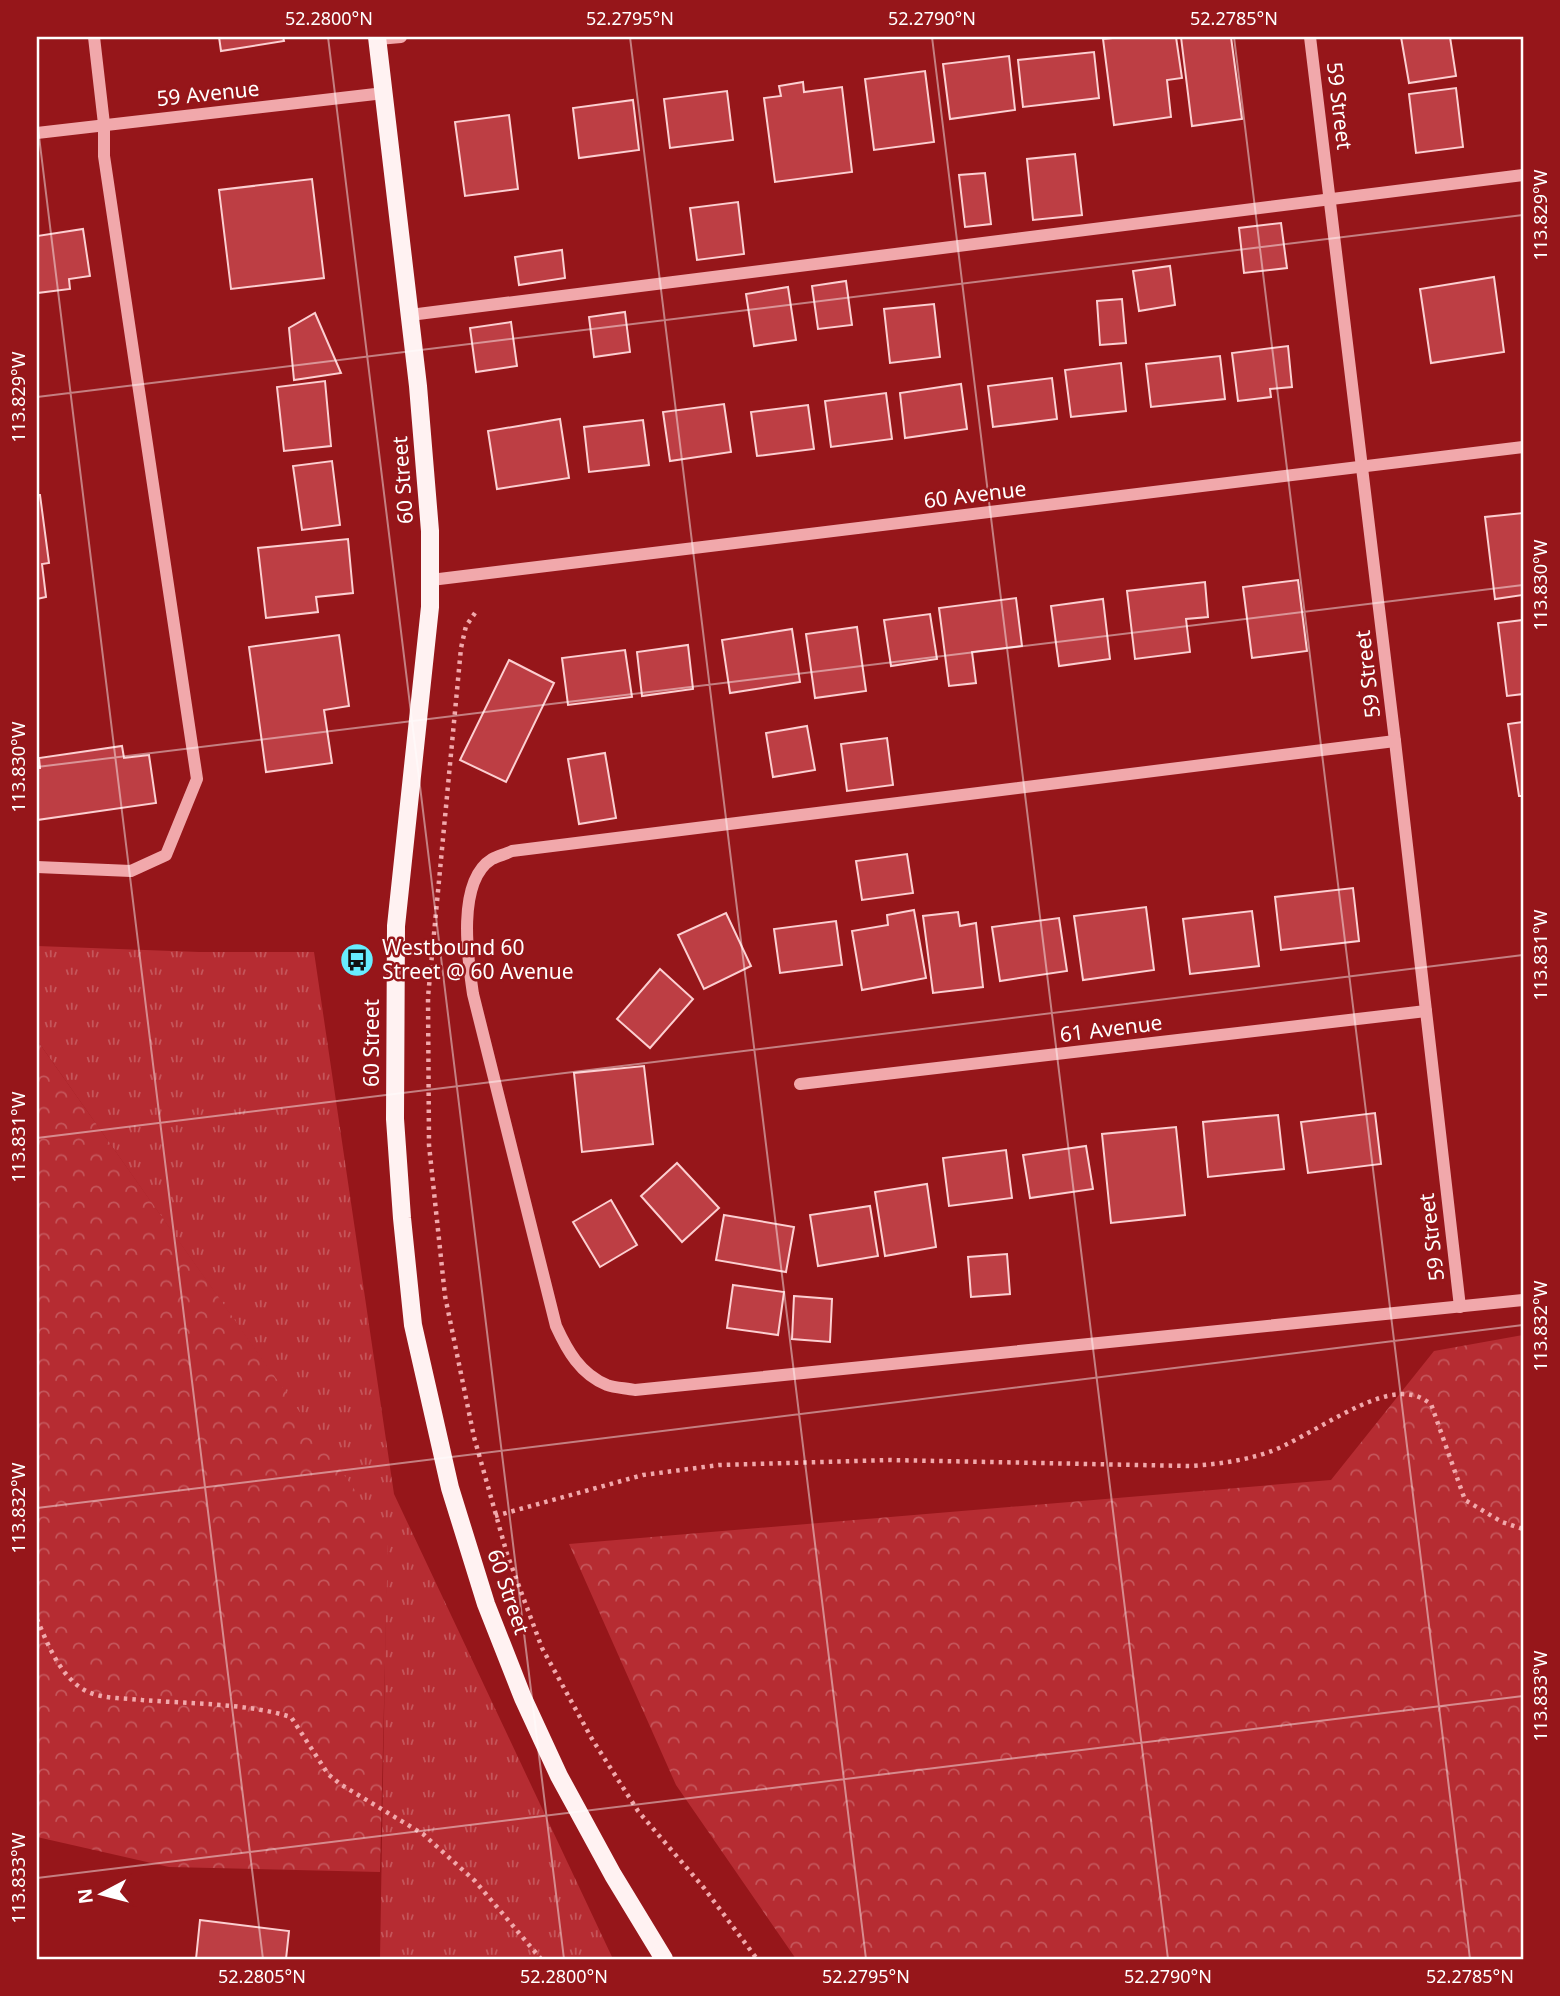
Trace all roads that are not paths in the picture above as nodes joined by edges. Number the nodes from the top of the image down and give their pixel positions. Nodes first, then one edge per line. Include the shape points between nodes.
1 (94, 37) edge
2 (401, 37) edge
3 (1310, 37) edge
4 (377, 38) edge
5 (384, 93) junction
6 (104, 124) junction
7 (37, 133) edge
8 (1523, 175) edge
9 (1331, 199) junction
10 (410, 315) junction
11 (1523, 447) edge
12 (1362, 468) junction
13 (431, 580) junction
14 (1395, 741) junction
15 (37, 867) edge
16 (1426, 1012) junction
17 (800, 1084) dead end
18 (1523, 1300) edge
19 (1460, 1307) junction
20 (664, 1959) edge

1 - 6 street
2 - 4 street
3 - 9 street, 59 Street
4 - 5 main road, 60 Street
5 - 6 street, 59 Avenue
5 - 10 main road, 60 Street
6 - 7 street, 59 Avenue
6 - 15 street via 104,156 197,779 166,855 131,871
8 - 9 street
9 - 10 street
9 - 12 street, 59 Street
10 - 13 main road, 60 Street via 426,457
11 - 12 street, 60 Avenue
12 - 13 street, 60 Avenue
12 - 14 street, 59 Street
13 - 20 main road, 60 Street via 396,926 395,1119 413,1325 450,1488 486,1604 559,1776
14 - 16 street, 59 Street
14 - 19 street via 512,851 480,871 467,923 468,956 473,994 556,1326 568,1352 586,1372 607,1385 635,1390
16 - 17 street, 61 Avenue
16 - 19 street, 59 Street
18 - 19 street

